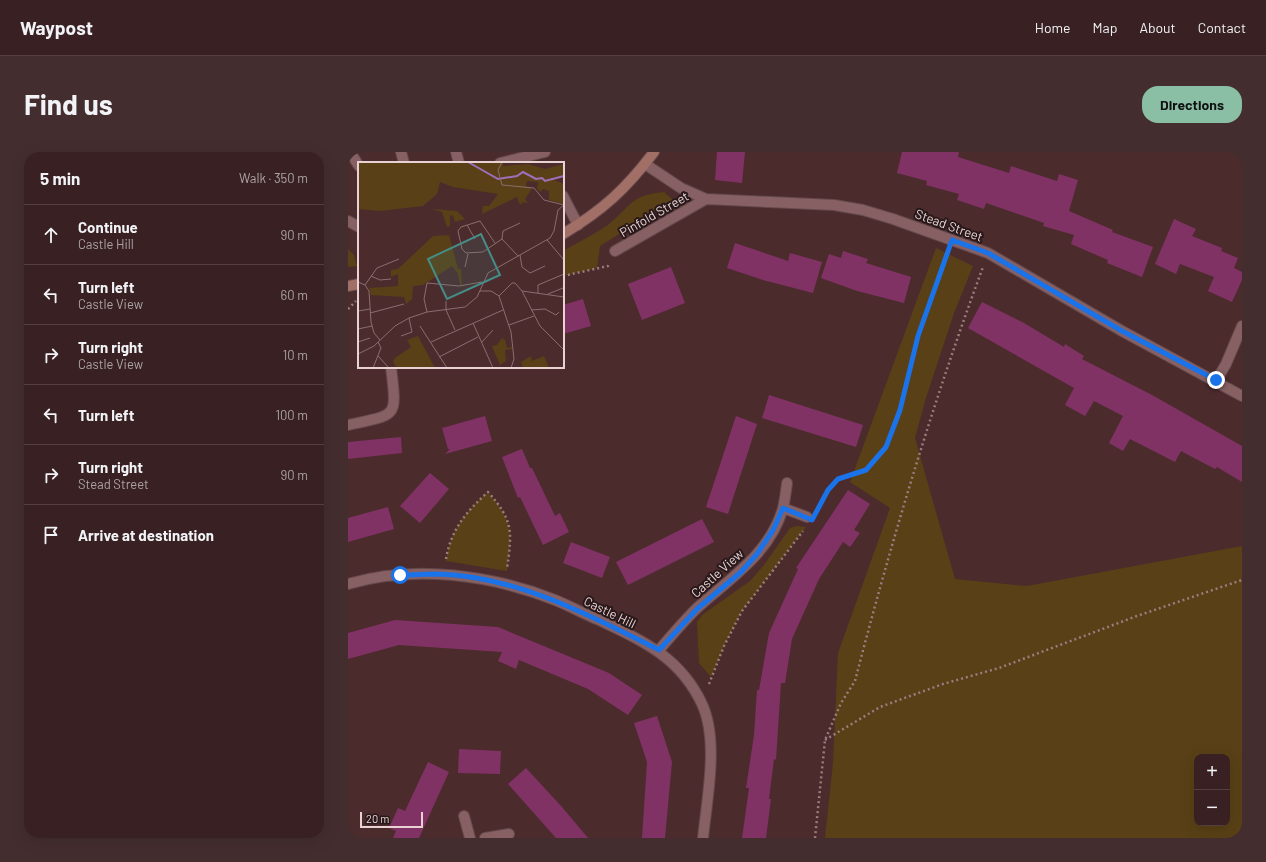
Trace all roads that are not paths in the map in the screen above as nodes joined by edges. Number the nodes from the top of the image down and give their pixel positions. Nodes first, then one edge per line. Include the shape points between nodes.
1 (350, 152) edge
2 (401, 152) edge
3 (456, 152) edge
4 (654, 152) edge
5 (543, 153) edge
6 (404, 162) edge
7 (459, 162) edge
8 (506, 162) edge
9 (358, 164) edge
10 (645, 164) junction
11 (564, 198) edge
12 (706, 199) junction
13 (348, 221) edge
14 (578, 225) junction
15 (358, 226) edge
16 (564, 233) edge
17 (615, 251) road end
18 (358, 284) edge
19 (348, 286) edge
20 (1242, 326) edge
21 (391, 368) edge
22 (1216, 380) junction
23 (1242, 396) edge
24 (348, 425) edge
25 (787, 483) dead end
26 (783, 508) junction
27 (810, 518) road end
28 (348, 584) edge
29 (659, 650) junction
30 (464, 816) dead end
31 (509, 834) dead end
32 (470, 838) edge
33 (485, 838) edge
34 (703, 838) edge

1 - 9 street
2 - 6 street
3 - 7 street
4 - 10 main road
5 - 8 street
10 - 12 street, Stead Street via 681,188
10 - 14 main road via 622,191
11 - 14 street
12 - 17 street, Pinfold Street
12 - 22 street, Stead Street via 834,205 863,210 952,240 988,253 1122,331
13 - 15 street
14 - 16 main road
18 - 19 main road
20 - 22 street via 1226,364
21 - 24 street via 394,405 391,412 386,417
22 - 23 street, Stead Street
25 - 26 street, Castle View
26 - 27 street
26 - 29 street, Castle View via 773,530 757,554 741,572 697,609
28 - 29 street, Castle Hill via 400,575 444,575 505,585 555,600
29 - 34 street, Castle Hill via 681,671 702,704 709,729 711,754
30 - 32 street
31 - 33 street

